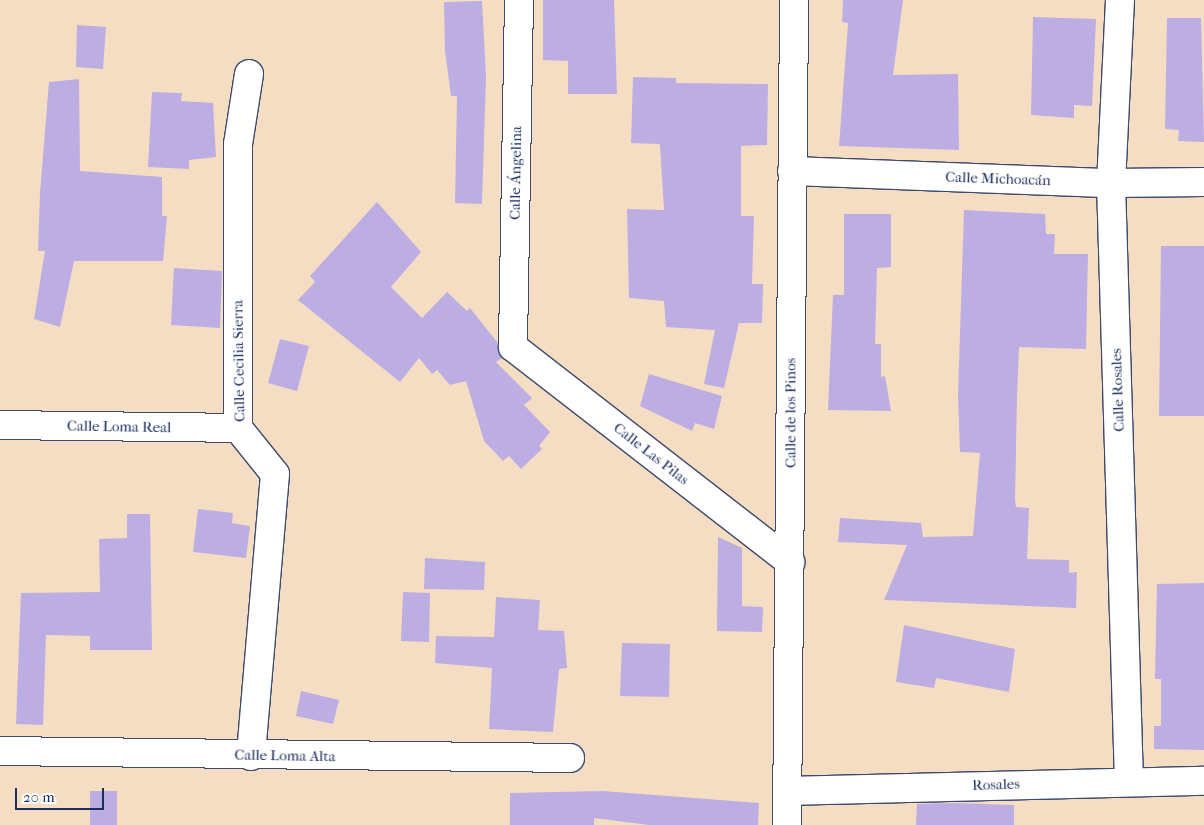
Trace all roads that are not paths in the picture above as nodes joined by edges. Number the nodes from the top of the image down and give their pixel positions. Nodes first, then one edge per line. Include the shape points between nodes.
1 (519, 0) edge
2 (794, 0) edge
3 (1120, 0) edge
4 (249, 74) dead end
5 (792, 171) junction
6 (1204, 182) edge
7 (1112, 183) junction
8 (513, 347) joint
9 (0, 425) edge
10 (238, 428) junction
11 (790, 562) junction
12 (0, 751) edge
13 (251, 756) junction
14 (570, 758) dead end
15 (1129, 781) junction
16 (1204, 781) edge
17 (789, 791) junction
18 (787, 825) edge

1 - 8 street, Calle Ángelina
2 - 5 street, Calle de los Pinos
3 - 7 street, Calle Rosales
4 - 10 street, Calle Cecilia Sierra via 238,144
5 - 7 street, Calle Michoacán
5 - 11 street, Calle de los Pinos
6 - 7 street, Calle Michoacán
7 - 15 street, Calle Rosales
8 - 11 street, Calle Las Pilas
9 - 10 street, Calle Loma Real
10 - 13 street, Calle Cecilia Sierra via 275,474
11 - 17 street, Calle de los Pinos
12 - 13 street, Calle Loma Alta
13 - 14 street, Calle Loma Alta
15 - 16 street, Rosales
15 - 17 street, Rosales
17 - 18 street, Calle de los Pinos

